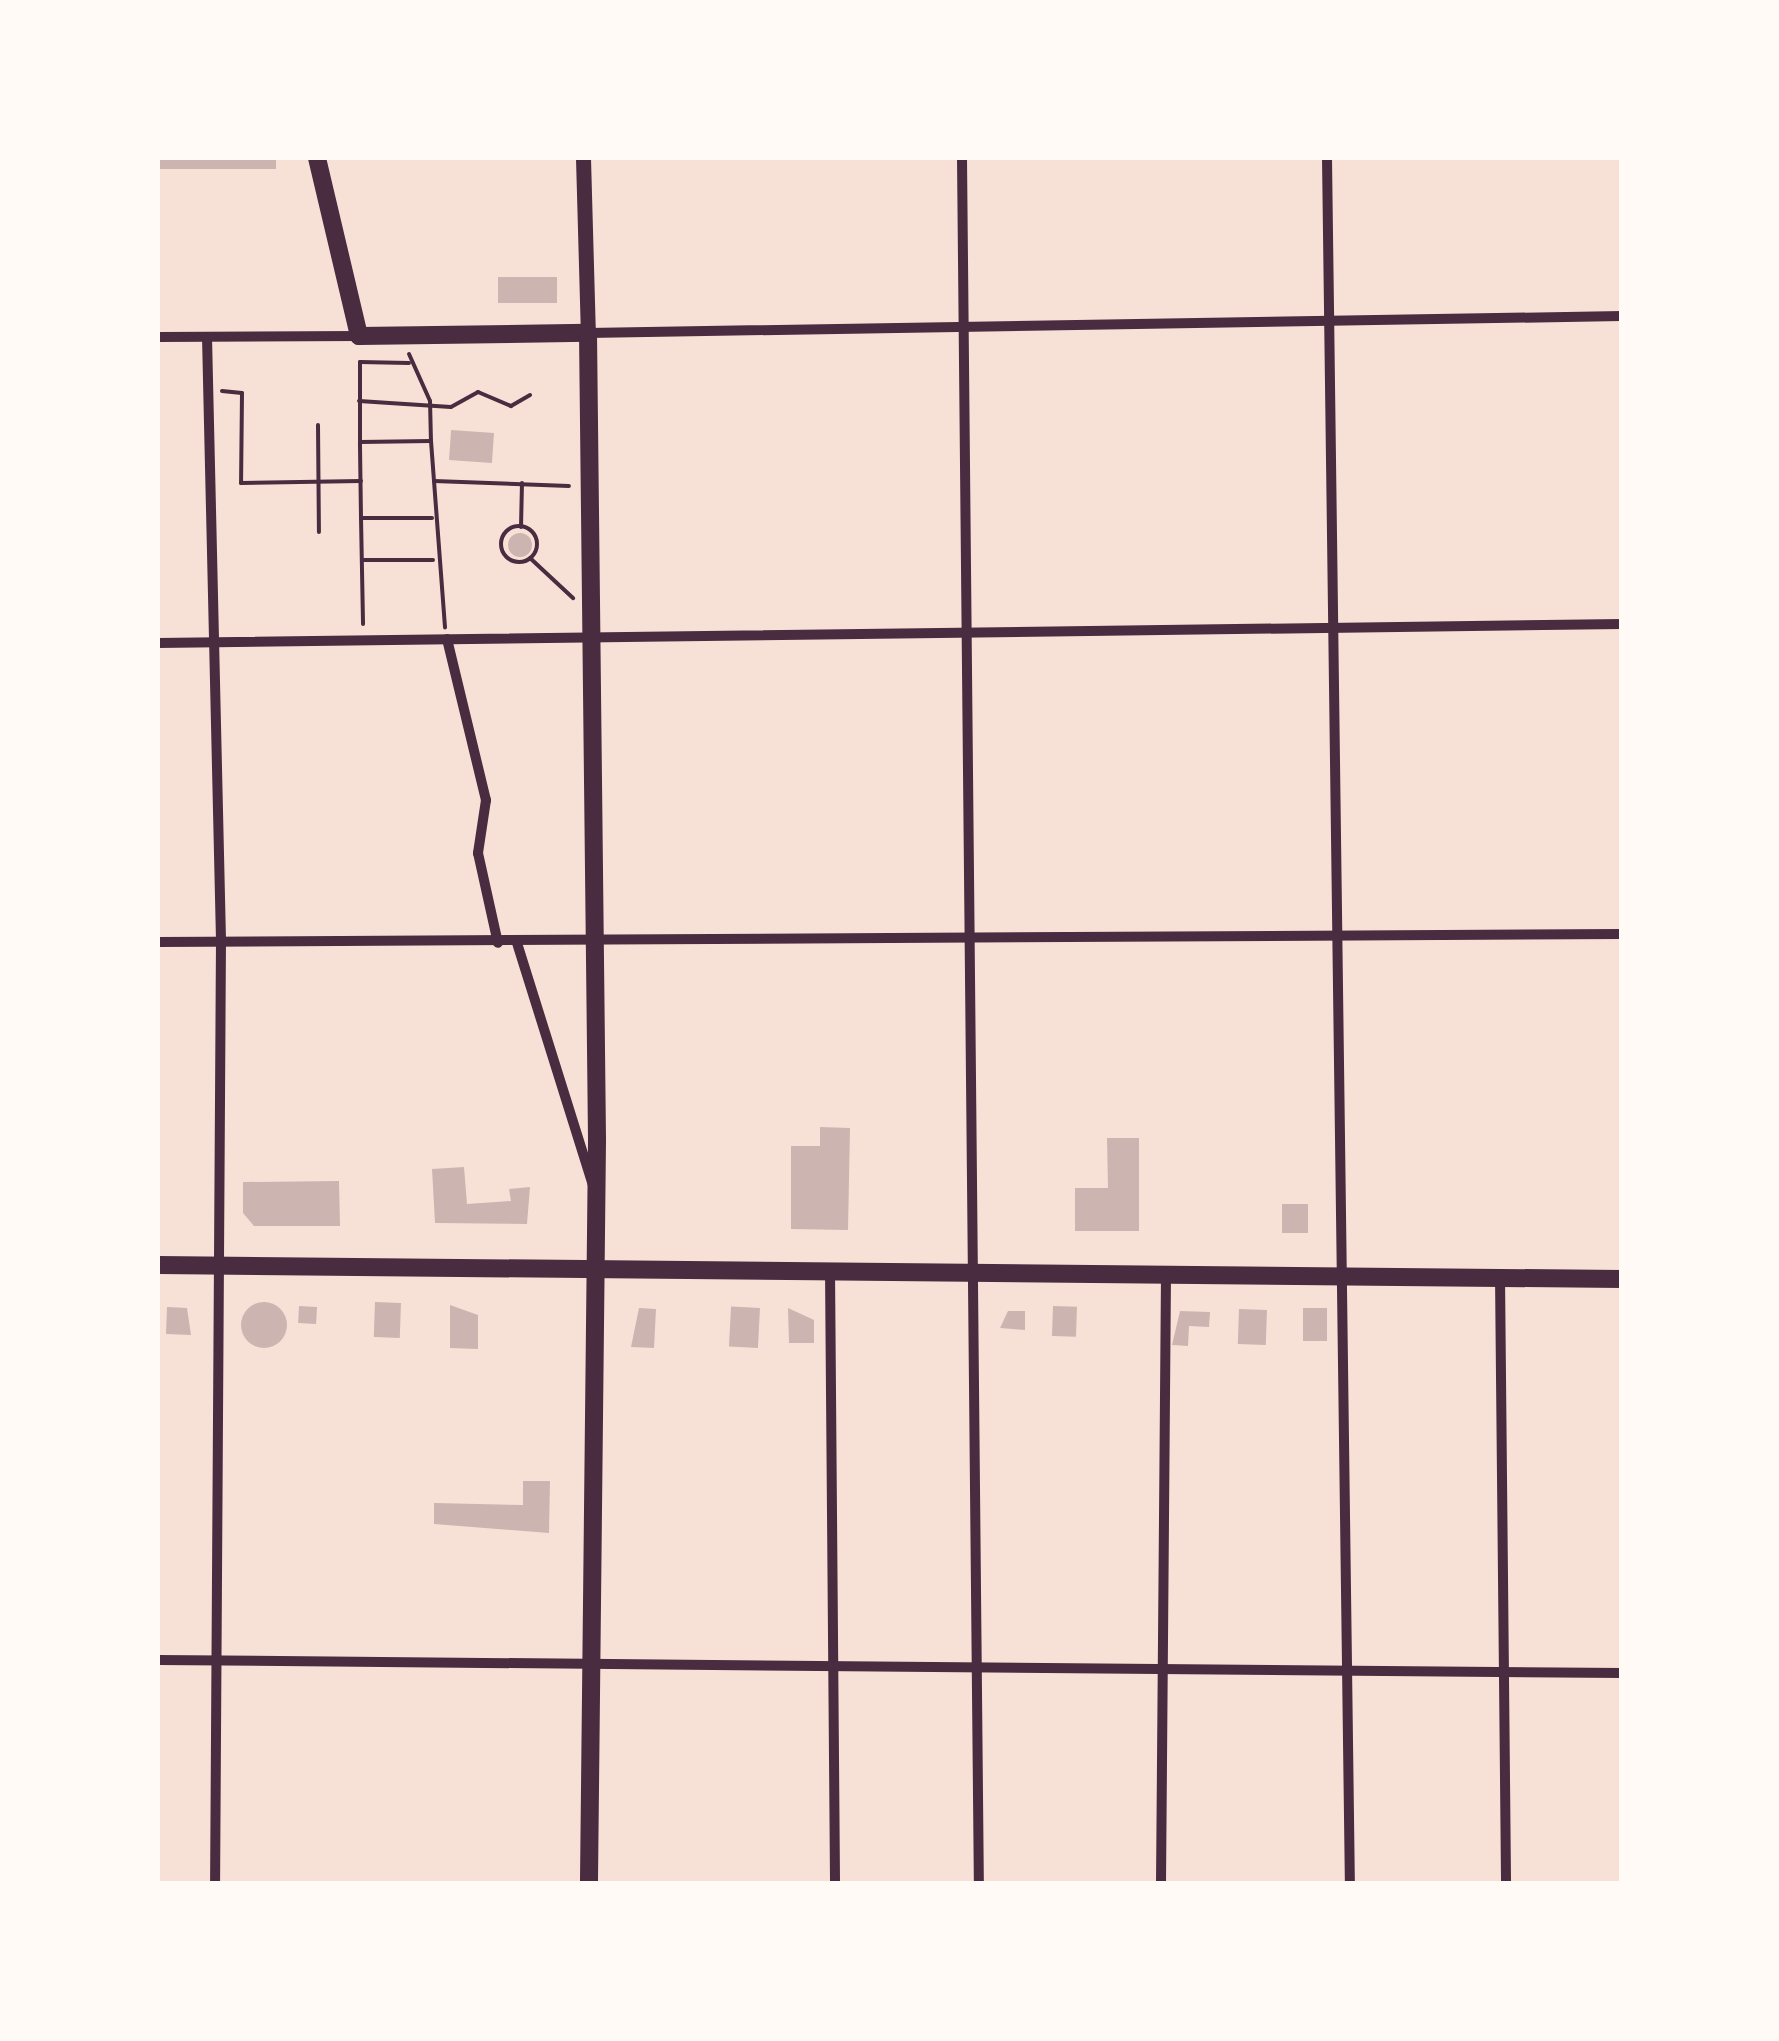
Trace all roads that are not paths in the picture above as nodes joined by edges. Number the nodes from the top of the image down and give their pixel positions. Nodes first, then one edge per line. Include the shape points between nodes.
1 (316, 158) edge
2 (583, 158) edge
3 (962, 158) edge
4 (1327, 158) edge
5 (1622, 316) edge
6 (1333, 320) junction
7 (962, 326) junction
8 (588, 333) junction
9 (359, 336) junction
10 (158, 337) edge
11 (207, 337) junction
12 (1622, 624) edge
13 (1330, 626) junction
14 (965, 636) junction
15 (592, 637) junction
16 (447, 640) junction
17 (215, 642) junction
18 (158, 643) edge
19 (1622, 934) edge
20 (1344, 938) junction
21 (970, 939) junction
22 (221, 940) junction
23 (158, 942) edge
24 (517, 942) junction
25 (498, 943) junction
26 (594, 943) junction
27 (596, 1191) junction
28 (158, 1265) edge
29 (220, 1266) junction
30 (830, 1268) junction
31 (593, 1269) junction
32 (976, 1269) junction
33 (1345, 1272) junction
34 (1166, 1273) junction
35 (1500, 1276) junction
36 (1622, 1279) edge
37 (158, 1660) edge
38 (222, 1662) junction
39 (591, 1669) junction
40 (836, 1670) junction
41 (1160, 1670) junction
42 (1505, 1670) junction
43 (978, 1671) junction
44 (1350, 1671) junction
45 (1622, 1673) edge
46 (215, 1884) edge
47 (589, 1884) edge
48 (835, 1884) edge
49 (979, 1884) edge
50 (1161, 1884) edge
51 (1350, 1884) edge
52 (1506, 1884) edge

1 - 9 main road
2 - 8 street
3 - 7 street
4 - 6 street
5 - 6 street
6 - 7 street
6 - 13 street
7 - 8 street
7 - 14 street
8 - 9 main road
8 - 15 main road
9 - 11 street
10 - 11 street
11 - 17 street
12 - 13 street
13 - 14 street
13 - 20 street
14 - 15 street
14 - 21 street
15 - 16 street
15 - 26 main road
16 - 17 street
16 - 25 street via 486,800 478,853
17 - 18 street
17 - 22 street
19 - 20 street
20 - 21 street
20 - 33 street
21 - 26 street
21 - 32 street
22 - 23 street
22 - 25 street
22 - 29 street
24 - 25 street
24 - 26 street
24 - 27 street
26 - 27 main road
27 - 31 main road
28 - 29 main road
29 - 31 main road
29 - 38 street
30 - 31 main road
30 - 32 main road
30 - 40 street
31 - 39 main road
32 - 34 main road
32 - 43 street
33 - 34 main road
33 - 35 main road
33 - 44 street
34 - 41 street
35 - 36 main road
35 - 42 street
37 - 38 street
38 - 39 street
38 - 46 street
39 - 40 street
39 - 47 main road
40 - 43 street
40 - 48 street
41 - 43 street
41 - 44 street
41 - 50 street
42 - 44 street
42 - 45 street
42 - 52 street
43 - 49 street
44 - 51 street

